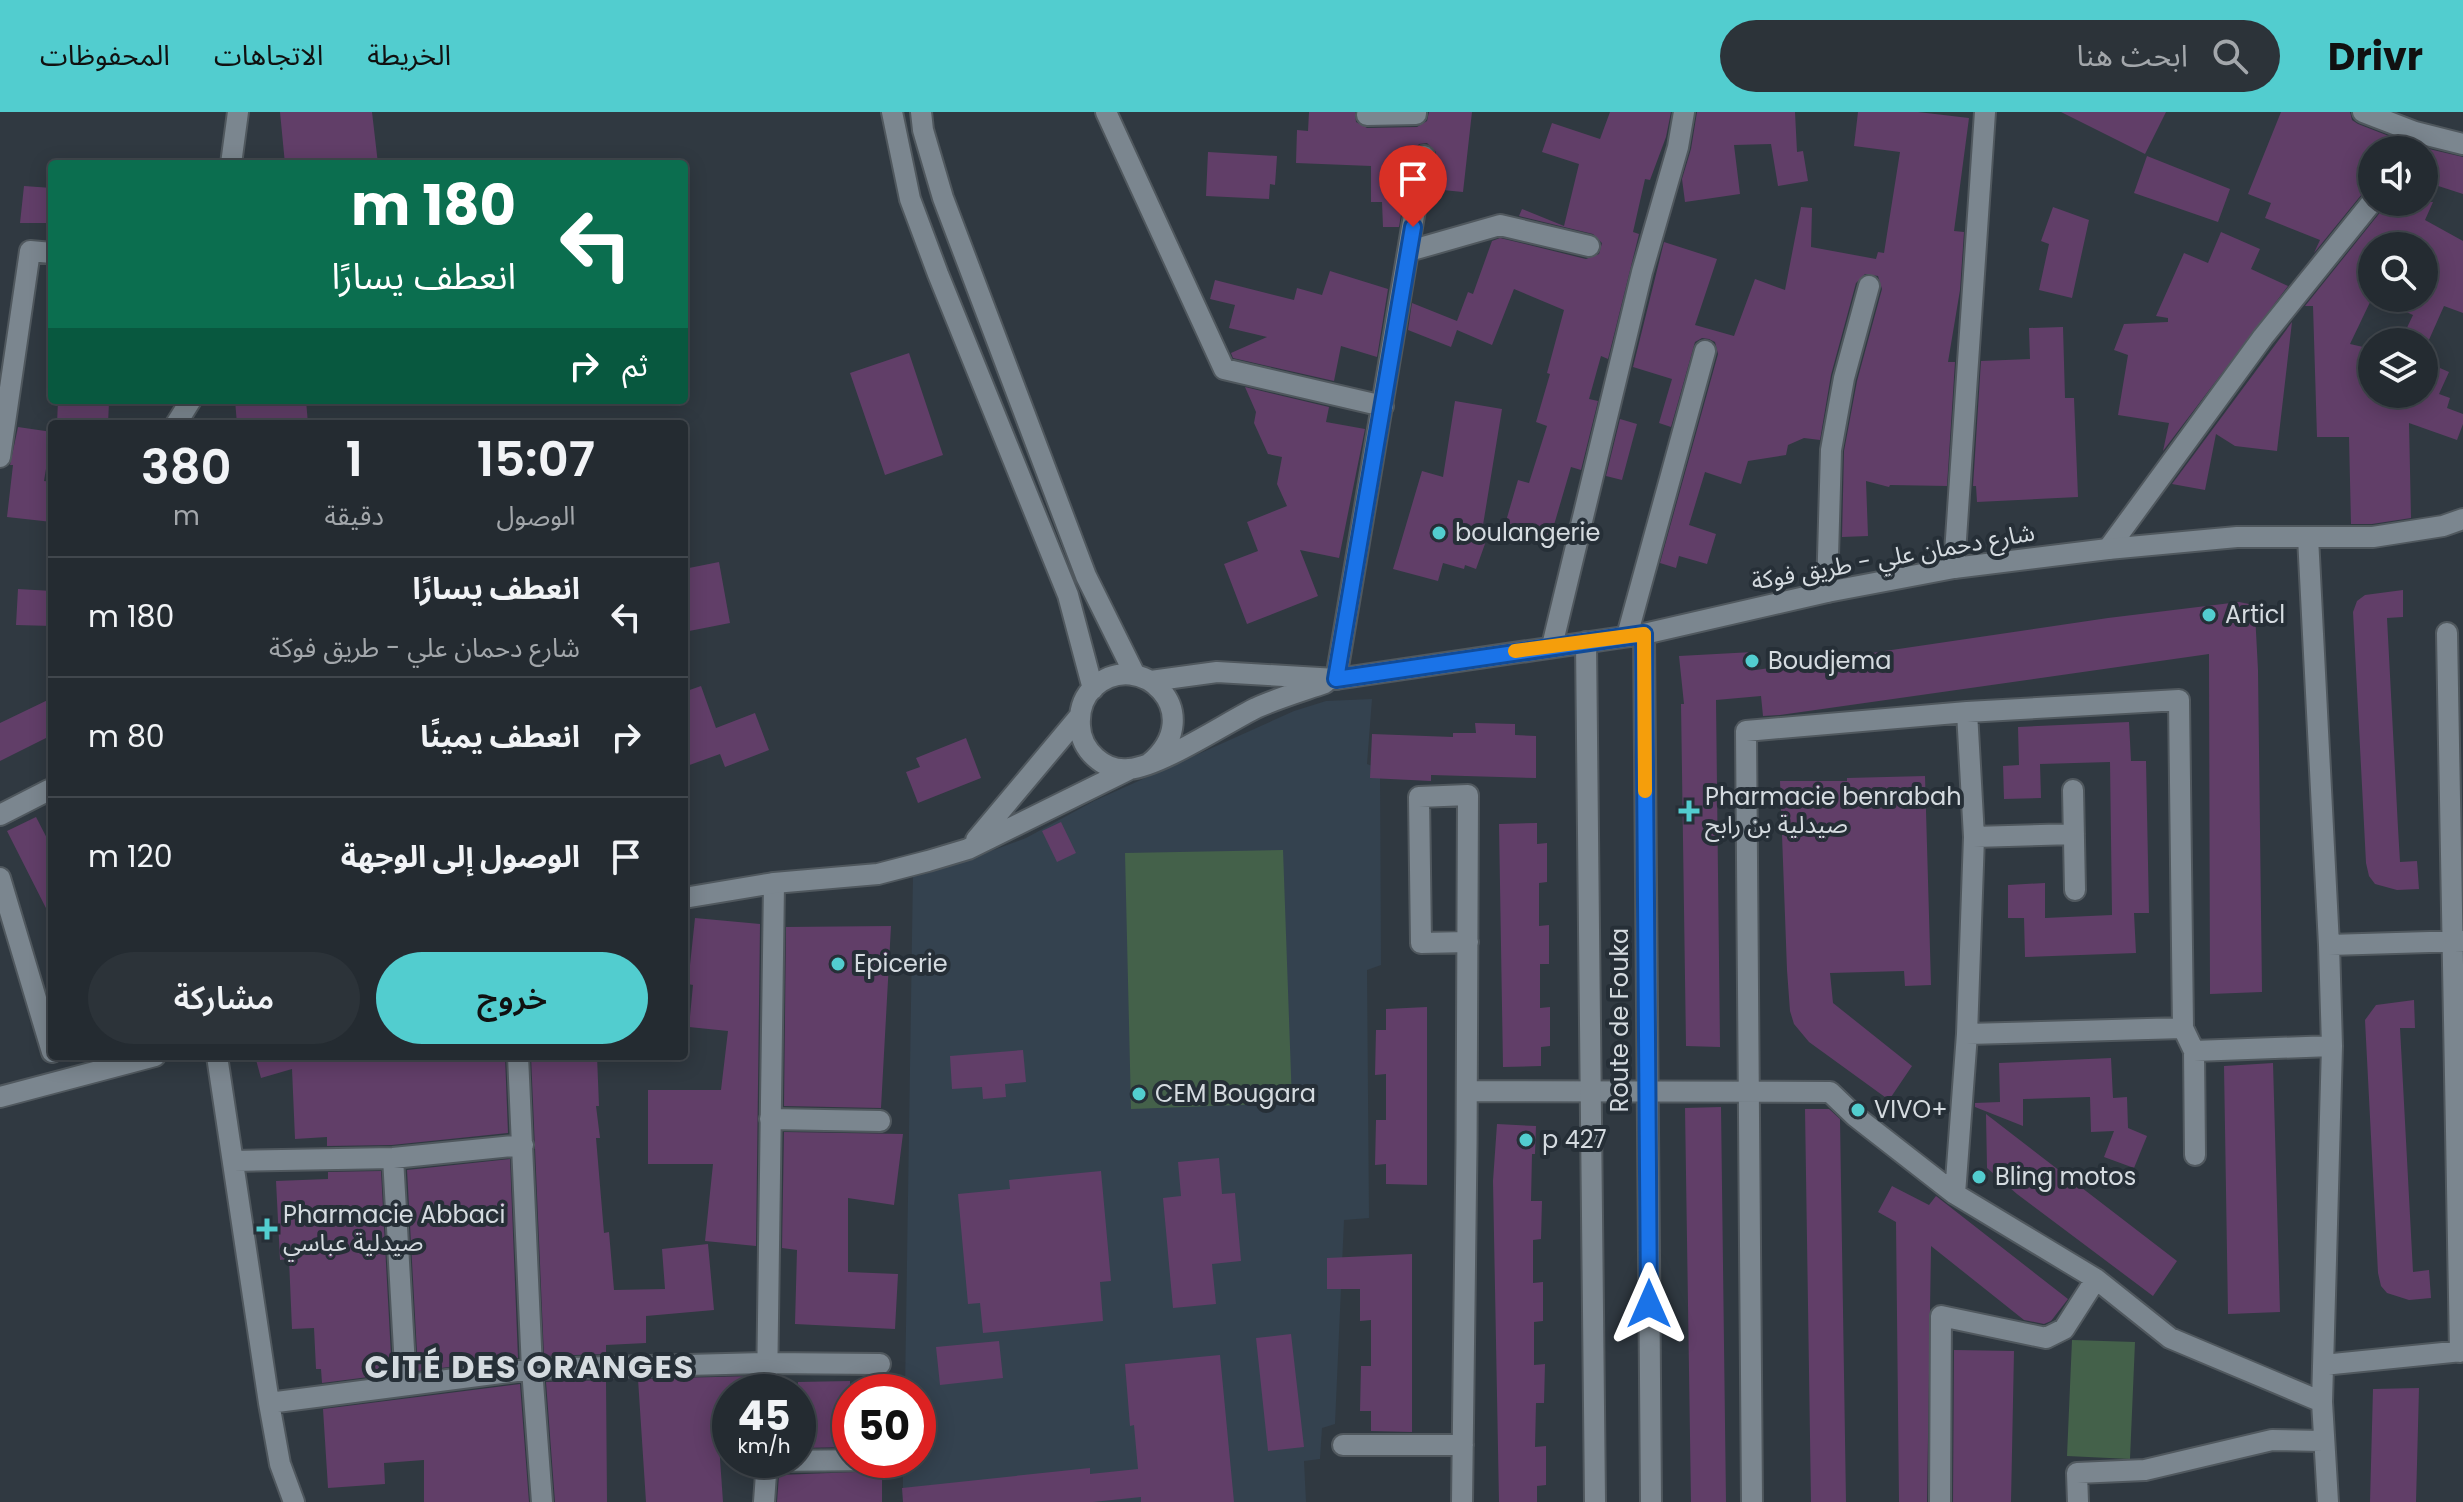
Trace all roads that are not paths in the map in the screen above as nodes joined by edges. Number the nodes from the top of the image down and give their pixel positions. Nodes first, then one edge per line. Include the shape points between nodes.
1 (238, 112) edge
2 (892, 112) edge
3 (921, 112) edge
4 (1106, 112) edge
5 (1416, 112) edge
6 (1684, 112) edge
7 (1985, 112) edge
8 (2363, 112) edge
9 (1367, 115) dead end
10 (2387, 116) edge
11 (2463, 144) edge
12 (1424, 156) dead end
13 (232, 160) edge
14 (2361, 216) edge
15 (1589, 246) dead end
16 (1409, 251) junction
17 (48, 253) edge
18 (1869, 286) dead end
19 (1705, 351) dead end
20 (1383, 406) junction
21 (0, 457) edge
22 (2463, 519) edge
23 (2308, 537) junction
24 (2108, 549) junction
25 (1954, 568) junction
26 (1827, 592) junction
27 (2447, 633) dead end
28 (1636, 635) junction
29 (1586, 642) junction
30 (1552, 646) junction
31 (1143, 678) junction
32 (1336, 679) junction
33 (1093, 689) junction
34 (1967, 712) junction
35 (1079, 717) junction
36 (1150, 763) junction
37 (1128, 770) junction
38 (2073, 790) dead end
39 (48, 791) edge
40 (0, 815) edge
41 (2074, 834) junction
42 (1974, 837) junction
43 (968, 849) junction
44 (0, 878) edge
45 (774, 883) junction
46 (2075, 890) dead end
47 (688, 897) edge
48 (2458, 941) edge
49 (1468, 942) junction
50 (2329, 945) junction
51 (2183, 1028) junction
52 (1967, 1034) junction
53 (48, 1037) edge
54 (2332, 1046) junction
55 (2194, 1051) junction
56 (55, 1060) edge
57 (141, 1060) edge
58 (218, 1060) edge
59 (518, 1060) edge
60 (61, 1082) junction
61 (1468, 1091) junction
62 (1647, 1091) junction
63 (1592, 1092) junction
64 (1750, 1093) junction
65 (0, 1097) edge
66 (770, 1119) junction
67 (880, 1121) dead end
68 (523, 1145) junction
69 (2195, 1155) dead end
70 (393, 1158) junction
71 (234, 1161) junction
72 (1955, 1194) junction
73 (2096, 1279) junction
74 (2461, 1352) edge
75 (767, 1363) junction
76 (880, 1364) dead end
77 (2323, 1365) junction
78 (532, 1369) junction
79 (767, 1374) edge
80 (406, 1384) junction
81 (2322, 1402) junction
82 (269, 1403) junction
83 (2323, 1441) junction
84 (1343, 1445) dead end
85 (1463, 1445) junction
86 (766, 1478) edge
87 (294, 1502) edge
88 (542, 1502) edge
89 (764, 1502) edge
90 (1462, 1502) edge
91 (1595, 1502) edge
92 (1651, 1502) edge
93 (1752, 1502) edge
94 (1940, 1502) edge
95 (2078, 1502) edge
96 (2328, 1502) edge

1 - 13 street
2 - 33 street via 910,199 1068,595
3 - 31 street via 943,198 1080,562
4 - 20 street via 1224,369
5 - 9 street
6 - 30 street
7 - 25 street
8 - 10 street
10 - 11 street via 2415,132
12 - 16 street
14 - 24 street via 2263,337
15 - 16 street via 1500,225
16 - 20 street
17 - 21 street via 30,251
18 - 26 street via 1831,450
19 - 28 street, Route de Fouka
20 - 32 street
22 - 23 street, شارع دحمان علي - طريق فوكة via 2373,537
23 - 24 street, شارع دحمان علي - طريق فوكة via 2237,537
23 - 50 street
24 - 25 street, شارع دحمان علي - طريق فوكة
25 - 26 street, شارع دحمان علي - طريق فوكة
26 - 28 street, شارع دحمان علي - طريق فوكة
27 - 48 street
28 - 29 street, شارع دحمان علي - طريق فوكة
28 - 62 street, Route de Fouka
29 - 30 street, شارع دحمان علي - طريق فوكة
29 - 63 street, Route de Fouka
30 - 32 street, شارع دحمان علي - طريق فوكة
31 - 32 street, شارع دحمان علي - طريق فوكة via 1217,672
31 - 33 street via 1120,675
31 - 36 street via 1163,692 1174,722 1163,753
32 - 36 street, شارع دحمان علي - طريق فوكة via 1258,707
33 - 35 street
34 - 42 street
34 - 51 street via 2179,700
34 - 64 street via 1746,731
35 - 37 street via 1086,748 1112,768
35 - 43 street
36 - 37 street
37 - 43 street
38 - 41 street
39 - 40 street
41 - 42 street
41 - 46 street
42 - 52 street
43 - 45 street via 878,874
44 - 53 street
45 - 47 street
45 - 66 street
48 - 50 street
48 - 74 street
49 - 49 street via 1421,943 1419,797 1468,795
49 - 61 street
50 - 54 street
51 - 52 street
51 - 55 street
52 - 72 street
54 - 55 street
54 - 77 street
55 - 69 street
56 - 60 street
57 - 60 street
58 - 71 street
59 - 68 street
60 - 65 street
61 - 63 street
61 - 85 street
62 - 63 street
62 - 64 street
62 - 92 street, Route de Fouka
63 - 91 street, Route de Fouka
64 - 72 street via 1830,1092
64 - 93 street
66 - 67 street
66 - 75 street
68 - 70 street
68 - 78 street
70 - 71 street
70 - 80 street
71 - 82 street
72 - 73 street
73 - 81 street via 2170,1338
73 - 94 street via 2064,1329 2046,1338 1941,1316
74 - 77 street
75 - 76 street
75 - 78 street
75 - 79 street
77 - 81 street
78 - 80 street
78 - 88 street
80 - 82 street
81 - 83 street
82 - 87 street via 280,1464
83 - 95 street via 2272,1440 2145,1470 2077,1473
83 - 96 street
84 - 85 street
85 - 90 street
86 - 89 street

